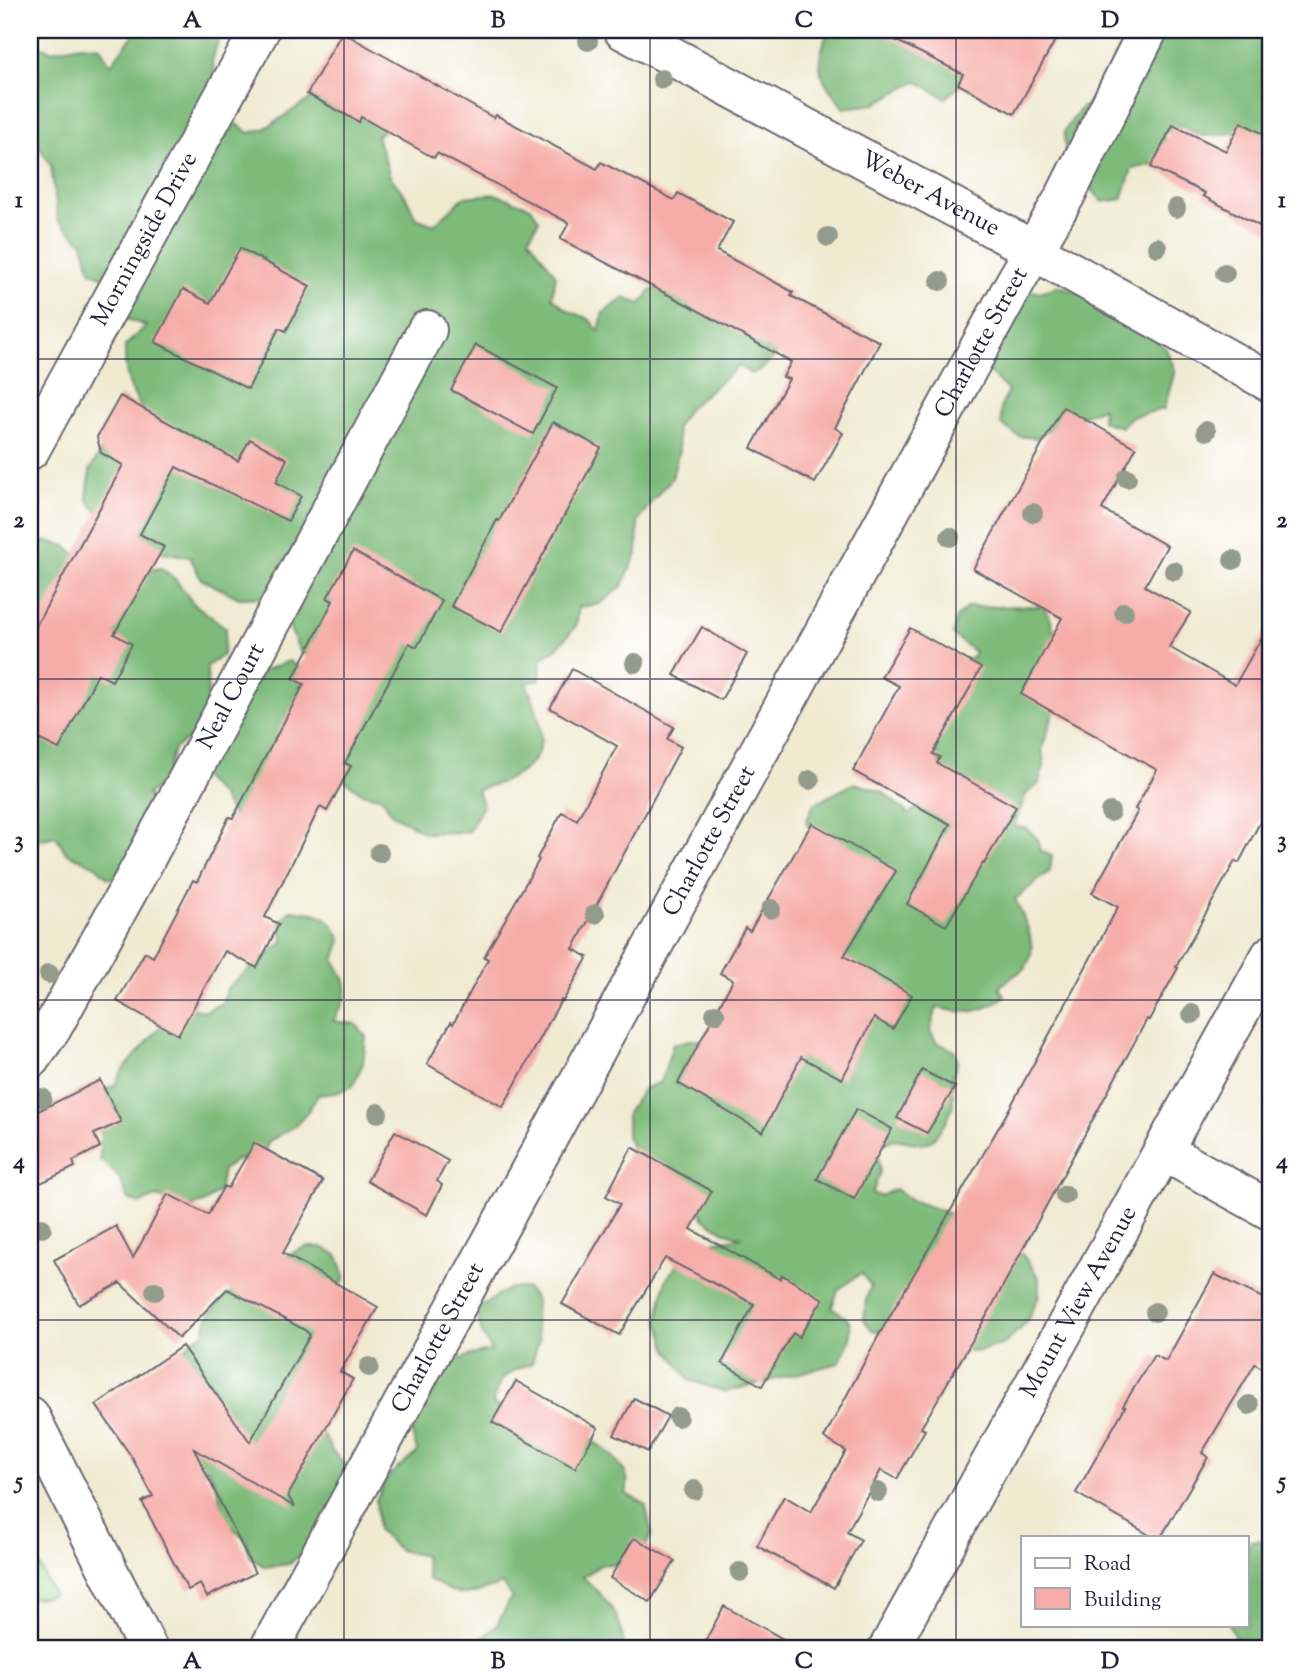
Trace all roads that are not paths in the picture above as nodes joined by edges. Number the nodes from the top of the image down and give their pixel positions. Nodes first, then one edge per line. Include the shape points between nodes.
1 (260, 30) edge
2 (623, 30) edge
3 (1148, 30) edge
4 (1033, 251) junction
5 (427, 330) dead end
6 (1271, 383) edge
7 (30, 450) edge
8 (1271, 956) edge
9 (30, 1059) edge
10 (1163, 1151) junction
11 (1271, 1211) edge
12 (30, 1416) edge
13 (148, 1649) edge
14 (269, 1649) edge
15 (888, 1649) edge

1 - 7 street, Morningside Drive
2 - 4 street, Weber Avenue
3 - 4 street, Charlotte Street
4 - 6 street, Weber Avenue
4 - 14 street, Charlotte Street
5 - 9 street, Neal Court via 140,869 52,1028
8 - 10 street, Mount View Avenue
10 - 11 street
10 - 15 street, Mount View Avenue
12 - 13 street

